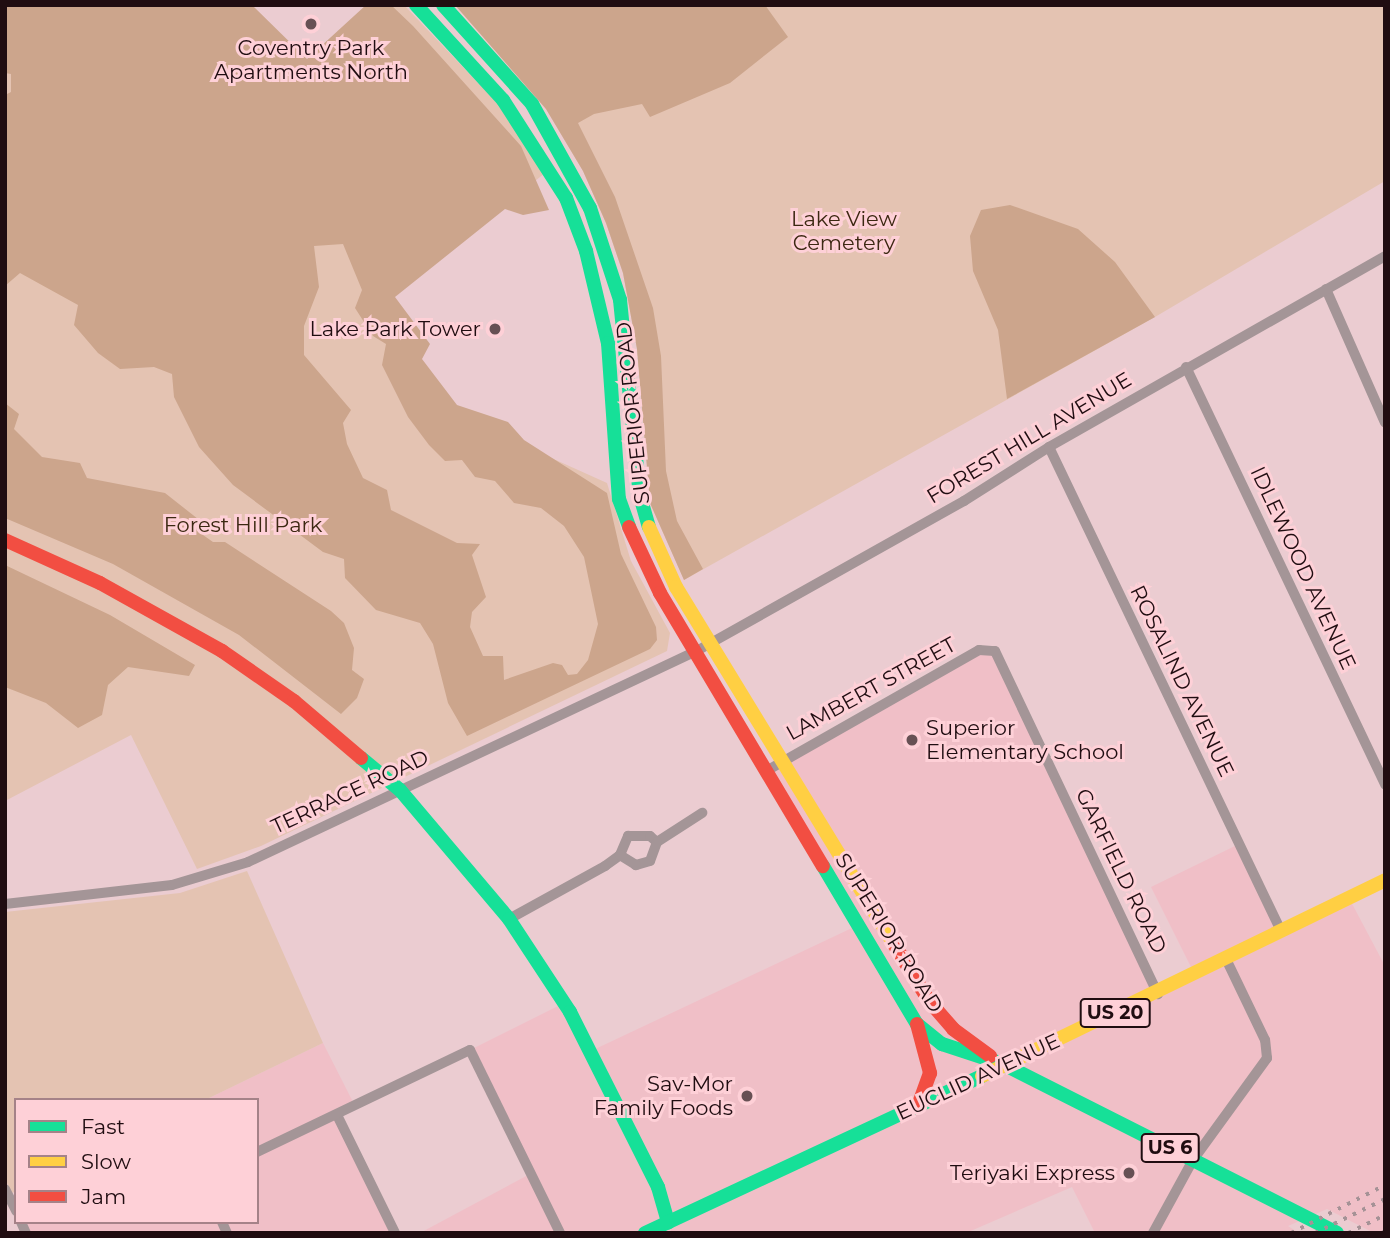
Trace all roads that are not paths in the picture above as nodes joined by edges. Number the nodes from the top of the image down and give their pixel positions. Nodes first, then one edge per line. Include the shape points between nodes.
1 (416, 5) edge
2 (443, 5) edge
3 (1385, 256) edge
4 (616, 280) junction
5 (595, 283) junction
6 (1326, 289) junction
7 (1186, 367) junction
8 (611, 373) junction
9 (630, 373) junction
10 (1385, 423) edge
11 (1049, 447) junction
12 (5, 540) edge
13 (709, 643) junction
14 (995, 651) joint
15 (693, 653) junction
16 (783, 760) junction
17 (768, 770) junction
18 (1385, 785) edge
19 (400, 790) junction
20 (702, 813) dead end
21 (657, 842) junction
22 (620, 855) junction
23 (1385, 880) edge
24 (5, 904) edge
25 (509, 919) junction
26 (1281, 931) junction
27 (1226, 959) junction
28 (1158, 994) junction
29 (917, 1024) junction
30 (1003, 1063) junction
31 (919, 1104) junction
32 (337, 1115) junction
33 (259, 1152) edge
34 (1193, 1160) junction
35 (5, 1189) edge
36 (14, 1208) edge
37 (670, 1228) edge
38 (395, 1233) edge
39 (560, 1233) edge
40 (645, 1233) edge
41 (1153, 1233) edge
42 (1337, 1233) edge

1 - 5 main road, SUPERIOR ROAD via 529,133 566,198
2 - 4 main road, SUPERIOR ROAD via 508,74 554,137 590,208
3 - 6 street, FOREST HILL AVENUE
4 - 5 main road
4 - 9 main road, SUPERIOR ROAD
5 - 8 main road, SUPERIOR ROAD
6 - 7 street, FOREST HILL AVENUE
6 - 10 street
7 - 11 street, FOREST HILL AVENUE
7 - 18 street, IDLEWOOD AVENUE
8 - 9 main road
8 - 15 main road, SUPERIOR ROAD via 614,470 622,508 640,556
9 - 13 main road, SUPERIOR ROAD via 635,465 646,520 676,587
11 - 13 street, FOREST HILL AVENUE via 964,501
11 - 26 street, ROSALIND AVENUE
12 - 19 main road via 112,589 222,651 294,701
13 - 15 street, FOREST HILL AVENUE
13 - 16 main road, SUPERIOR ROAD
14 - 16 street, LAMBERT STREET via 979,650
14 - 28 street, GARFIELD ROAD
15 - 17 main road, SUPERIOR ROAD
15 - 19 street, TERRACE ROAD
16 - 17 street, LAMBERT STREET
16 - 30 main road, SUPERIOR ROAD via 929,1001 953,1029
17 - 29 main road, SUPERIOR ROAD
19 - 24 street, TERRACE ROAD via 248,862 207,876 154,888
19 - 25 main road
20 - 21 street
21 - 22 street via 650,836 628,836
21 - 22 street via 650,861 636,865
22 - 25 street
23 - 26 main road, EUCLID AVENUE / US 20
25 - 37 main road via 600,1069 658,1187
26 - 27 main road, EUCLID AVENUE / US 20
27 - 28 main road, EUCLID AVENUE / US 20
27 - 34 street via 1265,1040 1267,1058
28 - 30 main road, EUCLID AVENUE / US 20
29 - 30 main road, SUPERIOR ROAD via 943,1044
29 - 31 main road via 930,1073
30 - 31 main road, EUCLID AVENUE
30 - 34 main road, US 6
31 - 37 main road, EUCLID AVENUE
32 - 33 street
32 - 38 street
32 - 39 street via 470,1050
34 - 41 street
34 - 42 main road, US 6
35 - 36 street
37 - 40 main road, EUCLID AVENUE

